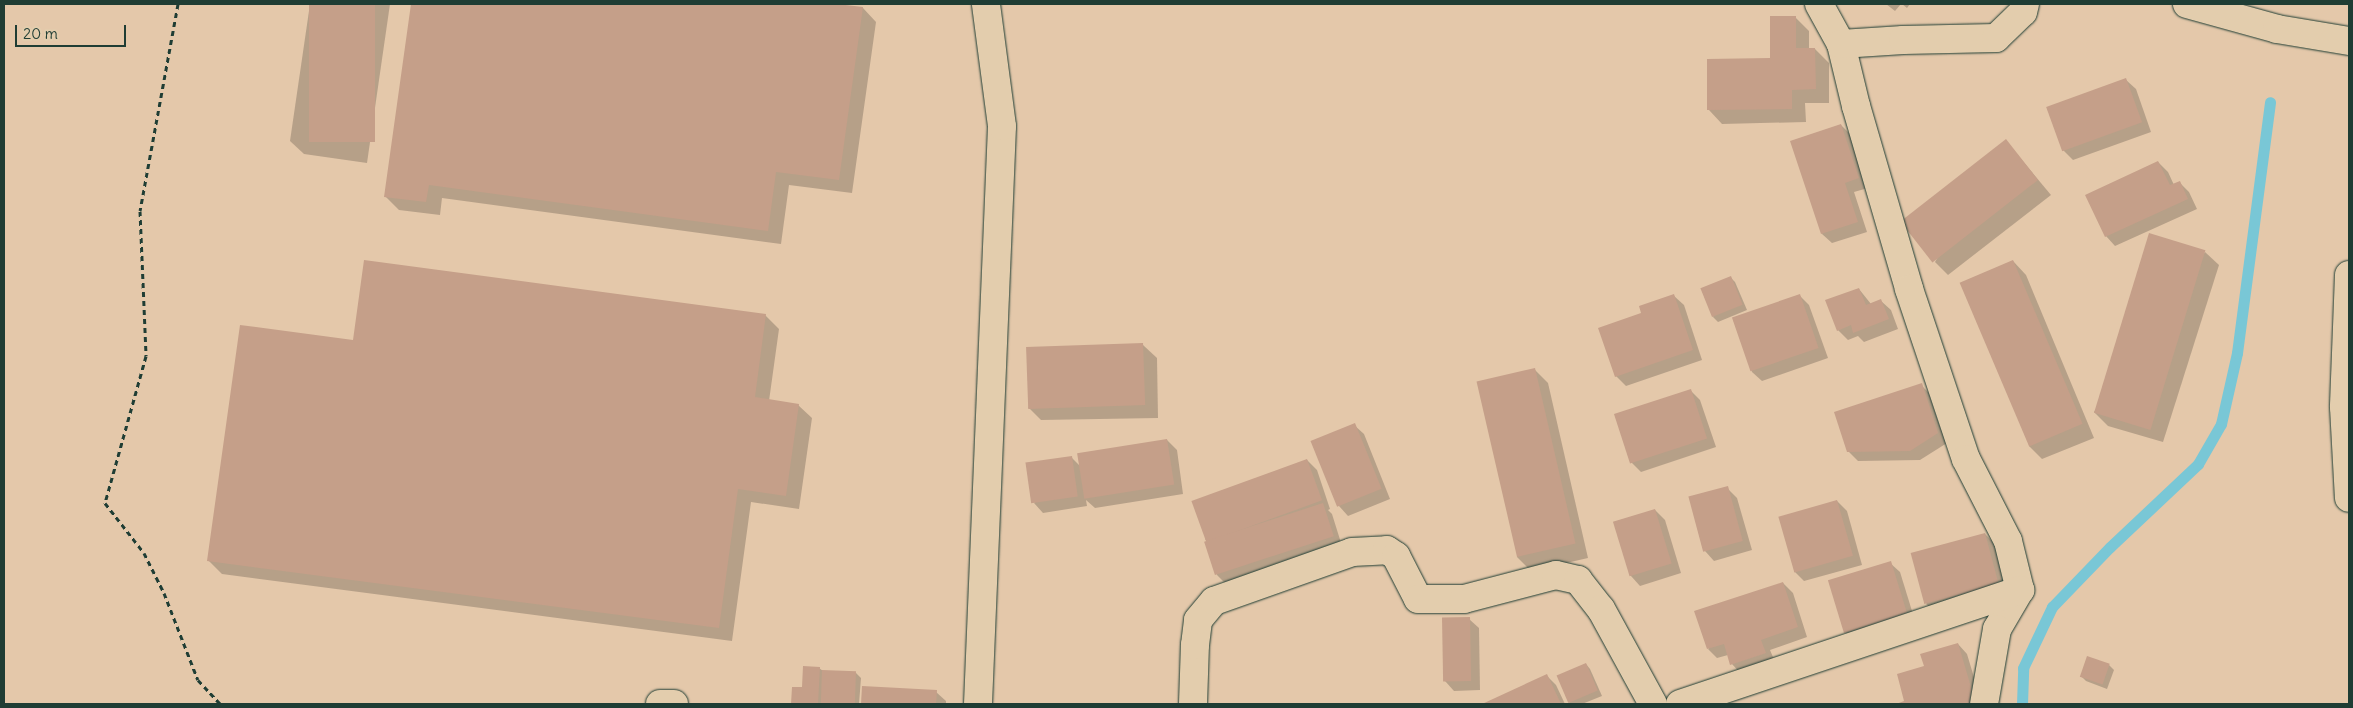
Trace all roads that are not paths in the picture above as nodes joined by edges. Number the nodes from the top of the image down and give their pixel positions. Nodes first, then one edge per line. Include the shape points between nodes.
1 (986, 4) edge
2 (1819, 4) edge
3 (2026, 4) edge
4 (2187, 4) edge
5 (2349, 42) edge
6 (1841, 44) junction
7 (2349, 275) edge
8 (2349, 498) edge
9 (2020, 590) junction
10 (660, 704) edge
11 (674, 704) edge
12 (978, 704) edge
13 (1193, 704) edge
14 (1653, 704) edge
15 (1680, 704) edge
16 (1984, 704) edge

1 - 12 main road via 1002,126
2 - 6 main road
3 - 6 main road via 2023,12 1996,38
4 - 5 main road via 2277,29
6 - 9 main road via 1909,290 1966,459 2008,541
7 - 8 main road via 2344,407
9 - 15 main road
9 - 16 main road via 1997,629
10 - 11 main road
13 - 14 main road via 1198,620 1214,600 1352,552 1386,550 1396,556 1418,599 1464,599 1556,575 1578,580 1601,609

